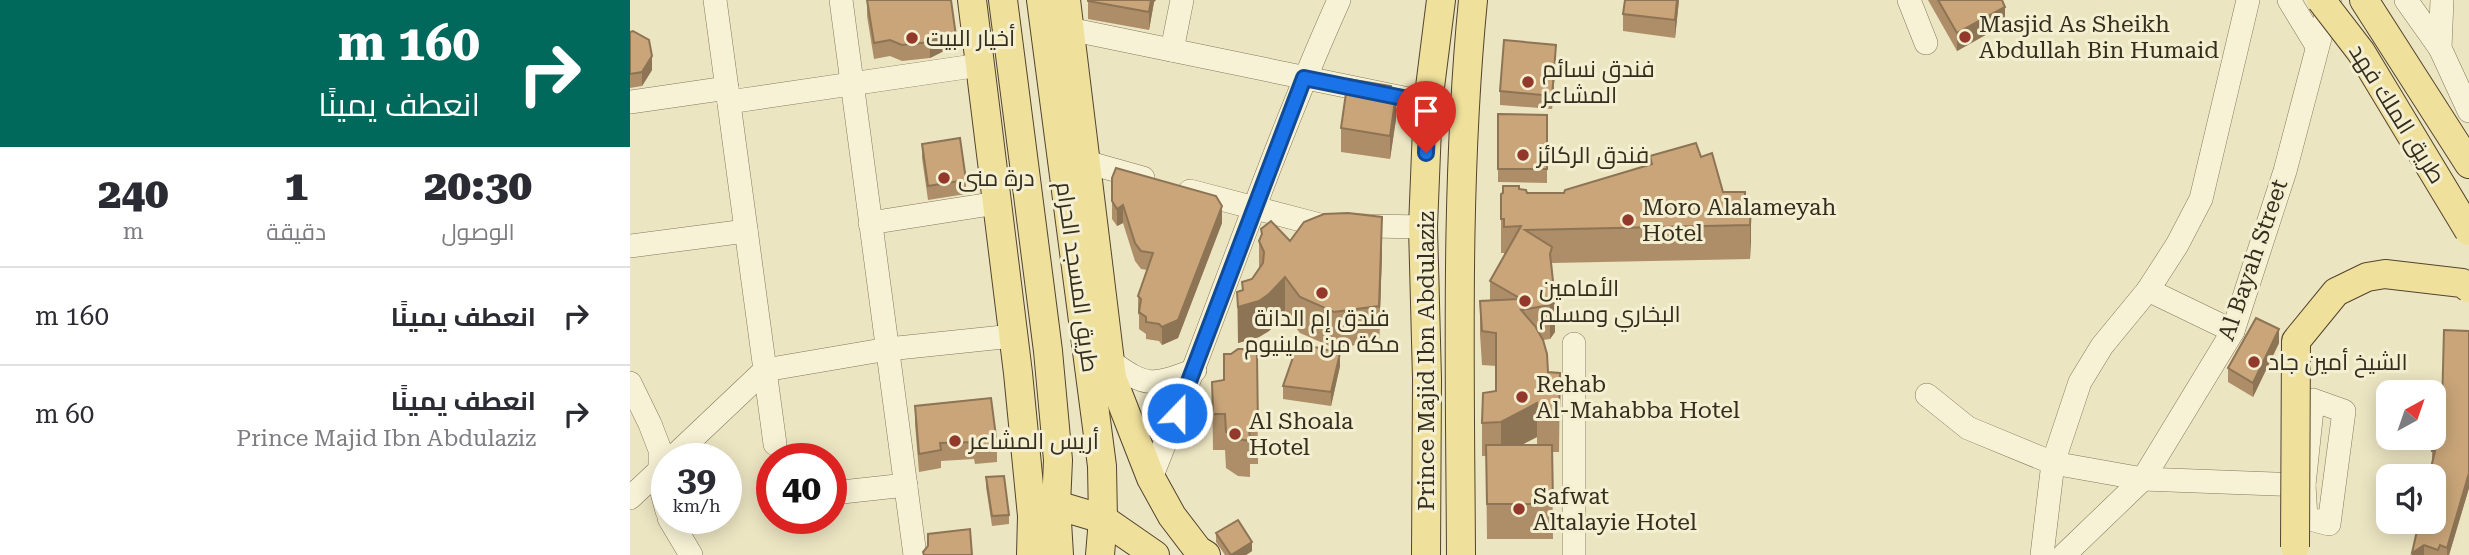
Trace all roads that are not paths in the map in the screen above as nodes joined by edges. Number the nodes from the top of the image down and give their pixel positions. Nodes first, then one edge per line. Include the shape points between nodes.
1 (715, 0) edge
2 (841, 0) edge
3 (972, 0) edge
4 (1003, 0) edge
5 (1041, 0) edge
6 (1066, 0) edge
7 (1182, 0) edge
8 (1339, 0) edge
9 (1441, 0) edge
10 (1473, 0) edge
11 (1909, 0) edge
12 (2248, 0) edge
13 (2289, 0) edge
14 (2321, 0) edge
15 (2330, 0) edge
16 (2364, 0) edge
17 (2406, 0) edge
18 (2442, 0) edge
19 (1063, 42) junction
20 (1926, 43) dead end
21 (2318, 46) junction
22 (2440, 48) junction
23 (1172, 51) junction
24 (980, 65) junction
25 (1304, 78) junction
26 (851, 83) junction
27 (728, 95) junction
28 (630, 102) edge
29 (1428, 103) junction
30 (2469, 111) edge
31 (1086, 162) junction
32 (2469, 164) edge
33 (997, 203) junction
34 (1254, 210) junction
35 (870, 223) junction
36 (1423, 227) junction
37 (746, 231) junction
38 (2469, 231) edge
39 (630, 246) edge
40 (2469, 288) edge
41 (2148, 290) junction
42 (2233, 331) junction
43 (1013, 336) junction
44 (1574, 344) dead end
45 (888, 349) junction
46 (1110, 361) junction
47 (765, 370) junction
48 (1195, 370) junction
49 (1427, 379) junction
50 (1461, 381) junction
51 (630, 383) edge
52 (1927, 395) dead end
53 (657, 443) edge
54 (688, 443) edge
55 (775, 443) edge
56 (2053, 463) junction
57 (651, 478) edge
58 (1151, 478) junction
59 (2143, 480) junction
60 (906, 485) junction
61 (2304, 485) junction
62 (847, 491) edge
63 (630, 498) edge
64 (1056, 505) junction
65 (1103, 519) junction
66 (679, 534) edge
67 (1059, 550) edge
68 (2296, 551) edge
69 (691, 555) edge
70 (915, 555) edge
71 (1031, 555) edge
72 (1099, 555) edge
73 (1155, 555) edge
74 (1206, 555) edge
75 (1426, 555) edge
76 (1461, 555) edge
77 (1574, 555) edge
78 (2042, 555) edge
79 (2064, 555) edge

1 - 27 street
2 - 26 street
3 - 24 main road
4 - 64 main road, طريق المسجد الحرام via 1048,351 1058,460
5 - 19 main road, طريق المسجد الحرام
6 - 19 main road
7 - 23 street
8 - 25 street
9 - 29 main road, Prince Majid Ibn Abdulaziz
10 - 50 main road via 1464,105
11 - 20 street
12 - 41 street via 2201,199
13 - 21 street
14 - 38 main road, طريق الملك فهد, bridge via 2361,52
15 - 21 street, Al Bayah Street
16 - 32 main road, طريق الملك فهد
17 - 22 street
18 - 22 street
19 - 23 street
19 - 31 main road
19 - 65 main road, طريق المسجد الحرام
21 - 42 street, Al Bayah Street via 2285,171
22 - 30 street
23 - 25 street
24 - 26 street
24 - 33 main road
25 - 29 street
25 - 34 street
26 - 27 street
26 - 35 street
27 - 28 street
27 - 37 street
29 - 36 main road, Prince Majid Ibn Abdulaziz
31 - 34 street
31 - 46 main road
33 - 35 street
33 - 43 main road
34 - 36 street via 1320,225
34 - 48 street
35 - 45 street
36 - 49 main road, Prince Majid Ibn Abdulaziz
37 - 39 street
37 - 47 street
40 - 68 main road, bridge via 2462,283 2385,274 2367,278 2336,292 2296,341
41 - 42 street
41 - 56 street via 2102,346 2080,382
42 - 59 street, Al Bayah Street
43 - 45 street
43 - 71 main road via 1032,516
44 - 77 street
45 - 47 street
45 - 60 street
46 - 48 street via 1133,377 1160,383
46 - 58 main road via 1112,379
47 - 54 street
47 - 55 street
48 - 58 street
49 - 50 main road
49 - 75 main road, Prince Majid Ibn Abdulaziz
50 - 76 main road
51 - 53 street
52 - 56 street via 1968,428
56 - 59 street
56 - 78 street
57 - 63 street
58 - 74 main road via 1172,516
59 - 61 street
59 - 79 street, Al Bayah Street
60 - 62 street
60 - 70 street
61 - 61 street via 2306,518 2329,524 2344,411 2313,400
64 - 65 main road
64 - 67 main road, طريق المسجد الحرام
65 - 72 main road, طريق المسجد الحرام
65 - 73 main road
66 - 69 street
67 - 72 main road

